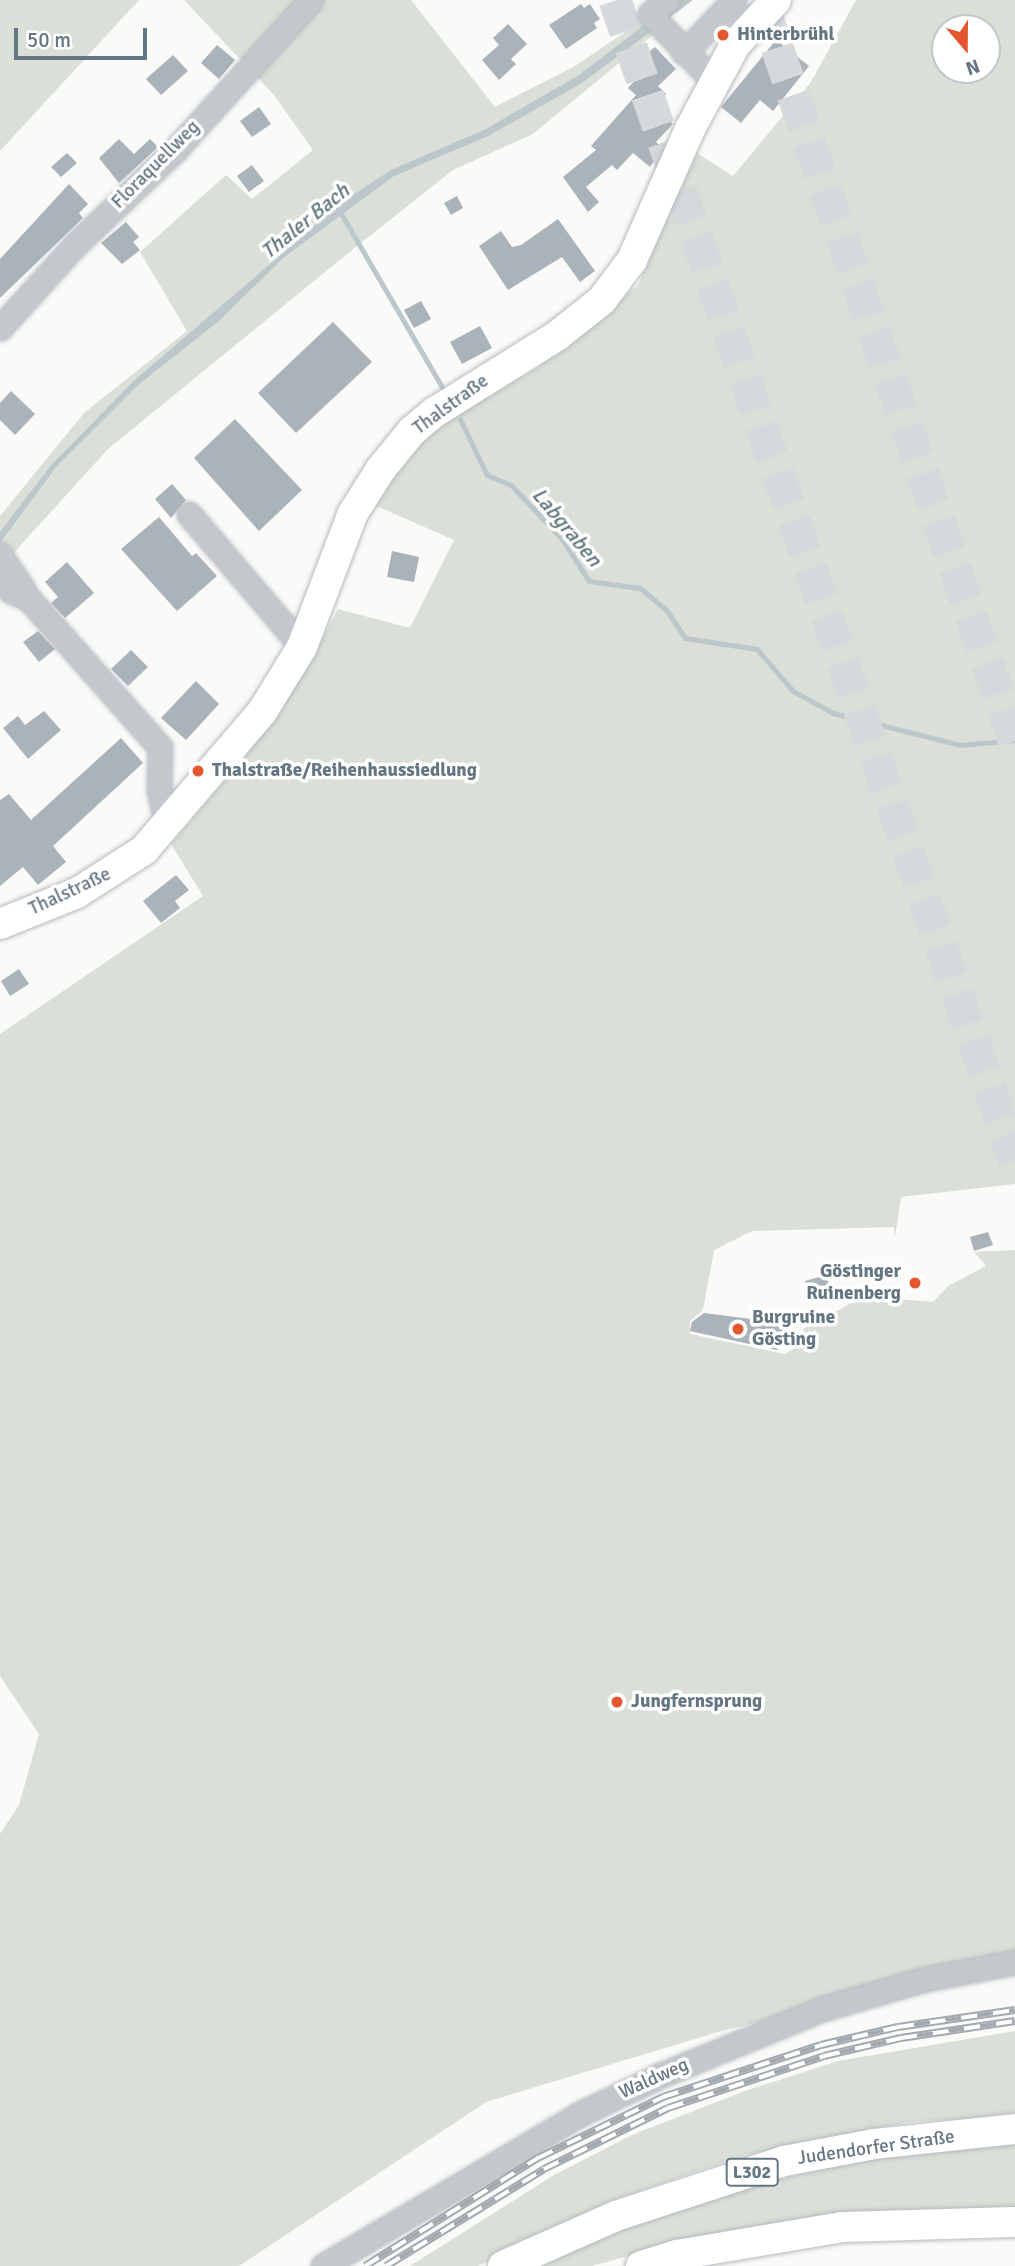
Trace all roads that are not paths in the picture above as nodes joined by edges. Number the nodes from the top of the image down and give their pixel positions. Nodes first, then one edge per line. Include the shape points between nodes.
1 (311, 0) edge
2 (734, 0) edge
3 (776, 0) edge
4 (662, 17) edge
5 (684, 52) junction
6 (714, 82) junction
7 (0, 328) edge
8 (189, 514) dead end
9 (3, 571) edge
10 (302, 647) junction
11 (166, 824) junction
12 (0, 925) edge
13 (1015, 1962) edge
14 (1015, 2129) edge
15 (1015, 2222) edge
16 (323, 2266) edge
17 (503, 2266) edge
18 (641, 2266) edge

1 - 7 street, Floraquellweg via 175,150 74,246
2 - 5 street
3 - 6 main road, Thalstraße via 735,45
4 - 5 street
5 - 6 street
6 - 10 main road, Thalstraße via 632,260 602,300 558,335 435,412 381,469 354,513
8 - 10 street
9 - 11 street via 11,591 28,598 160,747 159,790
10 - 11 main road, Thalstraße via 261,712
11 - 12 main road, Thalstraße via 144,850 111,875
13 - 16 street, Waldweg via 926,1979 822,2009 661,2075 578,2115
14 - 17 main road, Judendorfer Straße / L302 via 874,2144 784,2161 616,2216
15 - 18 main road via 842,2227 677,2255

